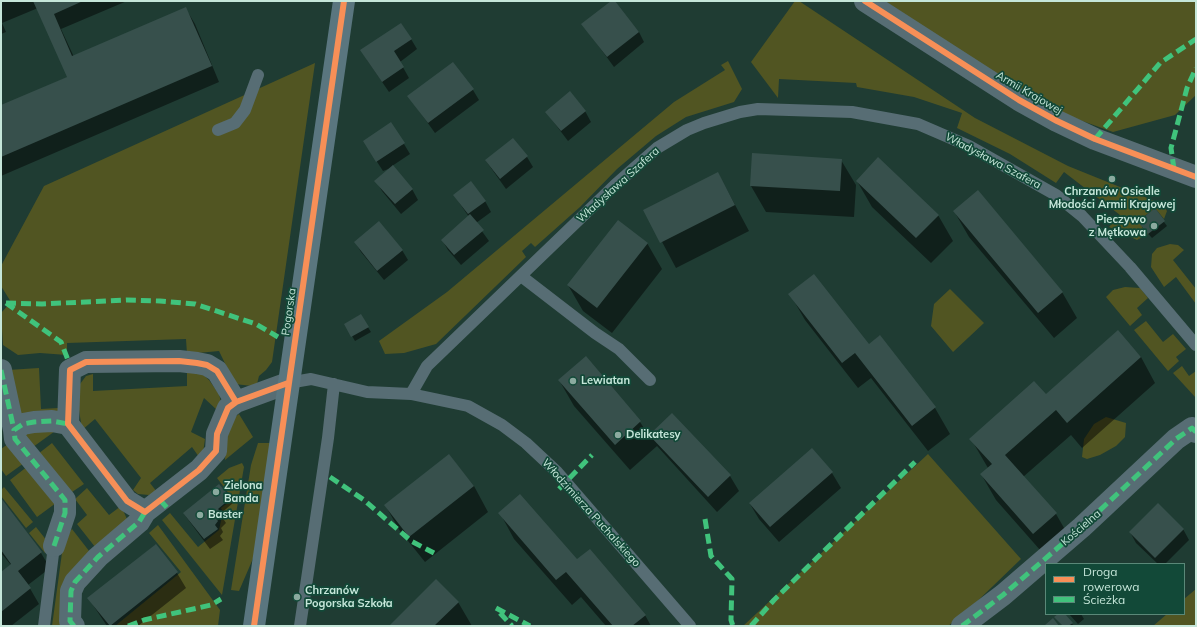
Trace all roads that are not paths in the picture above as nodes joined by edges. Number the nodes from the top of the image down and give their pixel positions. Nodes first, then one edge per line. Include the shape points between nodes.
1 (344, 1) edge
2 (865, 1) edge
3 (258, 75) dead end
4 (218, 130) dead end
5 (1196, 177) edge
6 (521, 276) junction
7 (1196, 345) edge
8 (1, 370) edge
9 (650, 380) dead end
10 (288, 383) junction
11 (334, 384) junction
12 (411, 394) junction
13 (236, 402) junction
14 (68, 424) junction
15 (1195, 428) edge
16 (14, 430) junction
17 (145, 512) junction
18 (54, 546) joint
19 (44, 626) edge
20 (74, 626) edge
21 (254, 626) edge
22 (300, 626) edge
23 (690, 626) edge
24 (962, 626) edge

1 - 10 street, Pogorska
2 - 5 street, Armii Krajowej via 1019,100 1057,121
3 - 4 lane via 245,110 235,123
6 - 7 lane, Władysława Szafera via 657,148 687,130 758,109 852,112 918,124 969,146 1056,195 1082,216 1130,266
6 - 9 lane via 620,349
6 - 12 lane, Władysława Szafera via 427,366
8 - 16 street
10 - 11 lane via 310,379
10 - 13 street
10 - 21 street, Pogorska
11 - 12 lane via 367,392
11 - 22 lane
12 - 23 lane, Włodzimierza Puchalskiego via 468,406 502,425 526,443 557,472
13 - 14 street via 217,371 207,365 179,361 86,362 70,370
13 - 17 street via 226,411 217,434 216,451 207,463
14 - 16 street via 52,421 34,422 23,424
14 - 17 street via 127,501
15 - 24 street, Kościelna via 1176,440 1003,595
16 - 18 street via 15,440 65,500 65,513
17 - 20 street via 139,522 98,557 75,582 71,591 70,621
18 - 19 lane

